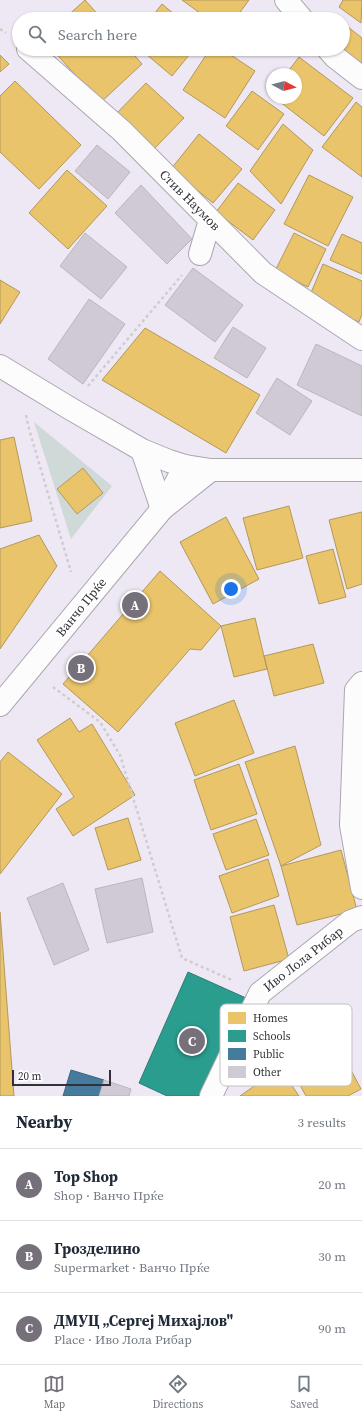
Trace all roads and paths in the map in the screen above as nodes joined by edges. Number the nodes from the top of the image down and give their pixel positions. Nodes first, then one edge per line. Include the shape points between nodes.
1 (286, 0) edge
2 (296, 12) edge
3 (36, 56) edge
4 (334, 56) edge
5 (362, 78) edge
6 (210, 220) junction
7 (200, 254) joint
8 (362, 339) edge
9 (0, 366) edge
10 (86, 390) dead end
11 (25, 411) dead end
12 (142, 450) junction
13 (177, 464) junction
14 (211, 470) junction
15 (362, 470) edge
16 (162, 509) junction
17 (71, 572) dead end
18 (362, 683) edge
19 (51, 685) dead end
20 (0, 706) edge
21 (362, 888) edge
22 (362, 917) edge
23 (260, 992) junction
24 (254, 1004) edge
25 (220, 1077) edge
26 (211, 1096) edge

1 - 2 street
3 - 6 street, Стив Наумов via 122,132
4 - 5 street
6 - 7 street
6 - 8 street, Стив Наумов via 263,273
7 - 10 path
9 - 12 street
11 - 17 path via 28,429
12 - 13 street
12 - 16 street
13 - 14 street
13 - 16 street, Ванчо Прќе
14 - 15 street
14 - 16 street
16 - 20 street, Ванчо Прќе
18 - 21 street via 356,690 351,825
19 - 23 path via 100,722 120,755 182,958
22 - 23 street, Иво Лола Рибар via 351,921
23 - 24 street, Иво Лола Рибар
25 - 26 street, Иво Лола Рибар

